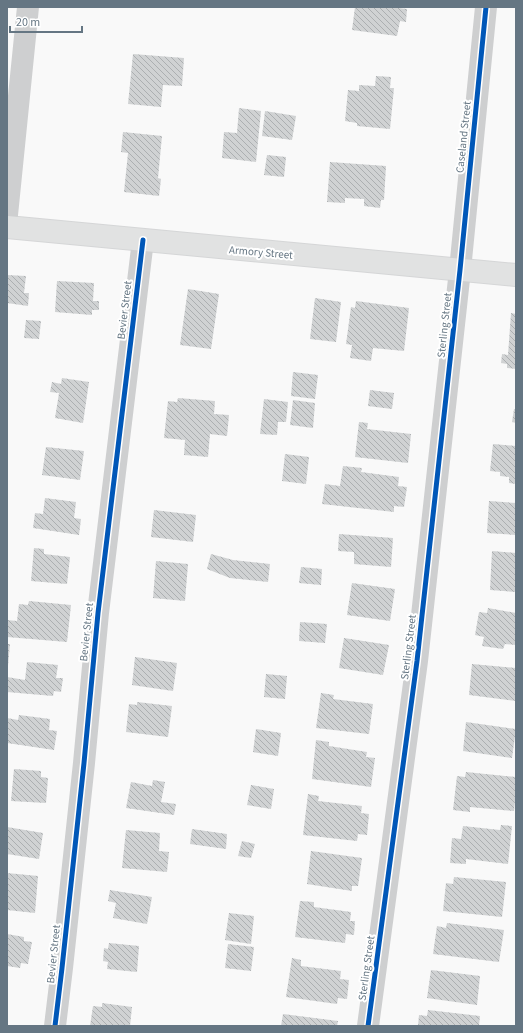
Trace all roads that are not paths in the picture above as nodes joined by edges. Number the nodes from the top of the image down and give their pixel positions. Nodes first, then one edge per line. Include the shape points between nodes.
1 (28, 7) edge
2 (486, 7) edge
3 (7, 215) edge
4 (7, 227) edge
5 (143, 240) junction
6 (460, 270) junction
7 (516, 275) edge
8 (55, 1026) edge
9 (368, 1026) edge

1 - 3 street
2 - 6 street, Caseland Street
4 - 5 main road, Armory Street
5 - 6 main road, Armory Street
5 - 8 street, Bevier Street via 98,613
6 - 7 main road, Armory Street
6 - 9 street, Sterling Street via 417,661

